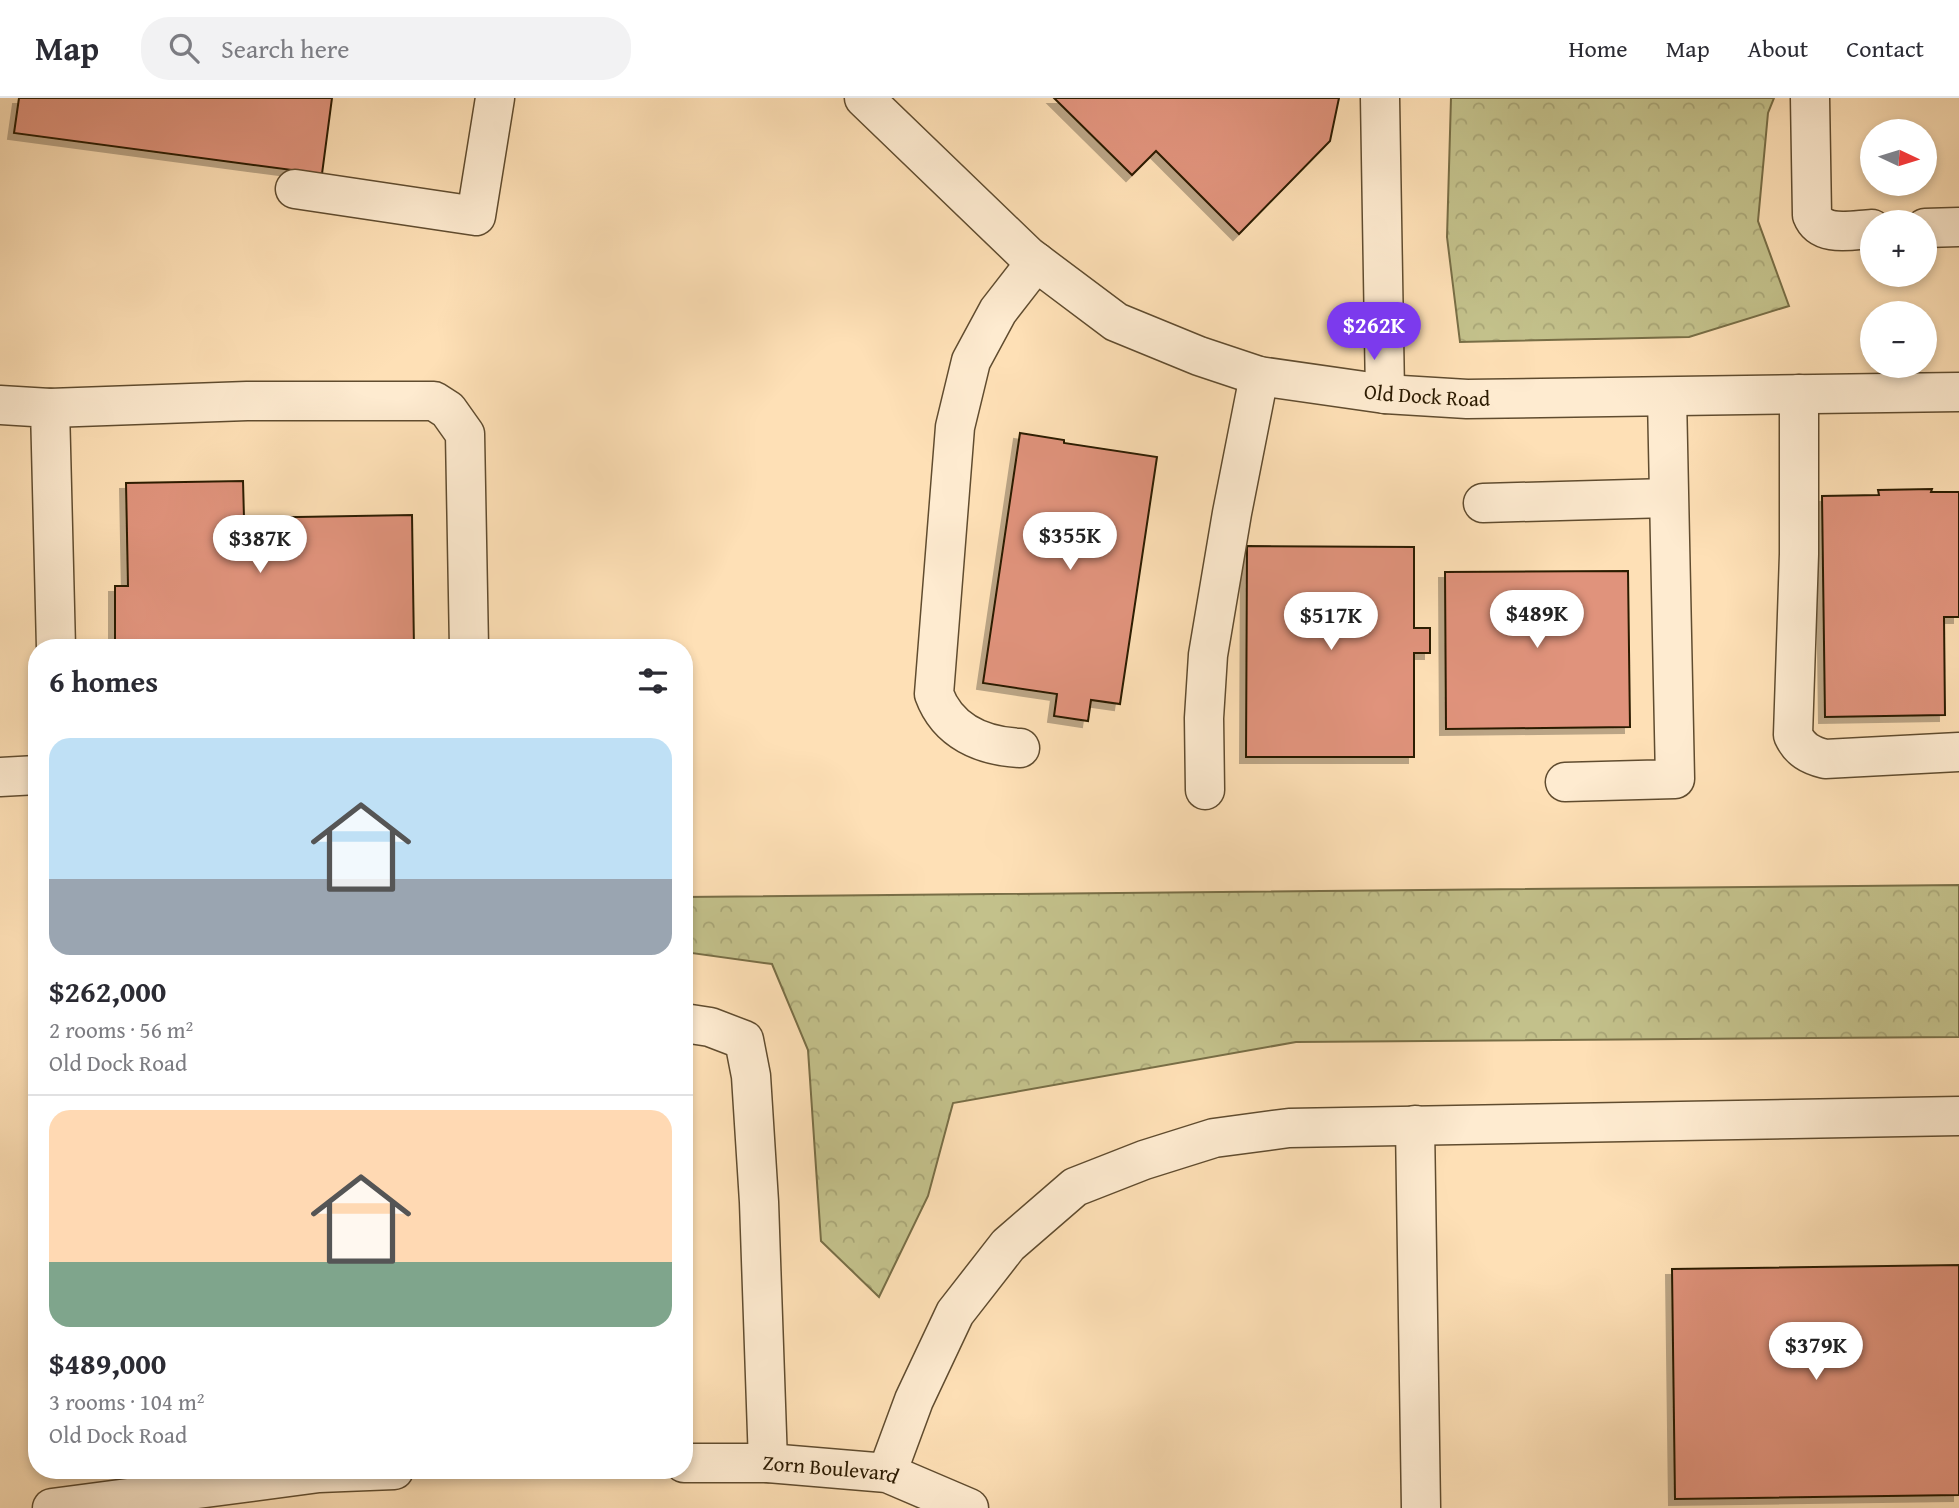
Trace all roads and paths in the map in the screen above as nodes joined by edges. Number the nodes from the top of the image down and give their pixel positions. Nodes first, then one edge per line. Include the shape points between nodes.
1 (495, 98) edge
2 (864, 98) edge
3 (1380, 98) edge
4 (1810, 98) edge
5 (295, 189) dead end
6 (1959, 227) edge
7 (1937, 228) edge
8 (1860, 229) edge
9 (1036, 262) junction
10 (1259, 376) junction
11 (1959, 392) edge
12 (1385, 394) junction
13 (1799, 394) junction
14 (1667, 397) junction
15 (0, 405) edge
16 (50, 408) junction
17 (1668, 498) junction
18 (1483, 503) dead end
19 (56, 639) edge
20 (469, 639) edge
21 (1020, 748) dead end
22 (1959, 752) edge
23 (28, 775) edge
24 (0, 777) edge
25 (1565, 782) dead end
26 (1205, 790) dead end
27 (693, 1024) edge
28 (1959, 1116) edge
29 (1415, 1125) junction
30 (693, 1463) edge
31 (768, 1463) junction
32 (887, 1473) junction
33 (206, 1479) edge
34 (175, 1481) edge
35 (52, 1508) edge
36 (969, 1508) edge
37 (1421, 1508) edge

1 - 5 street via 476,216
2 - 9 street, Old Dock Road
3 - 12 street
4 - 8 street via 1815,223 1832,230
6 - 7 street
9 - 10 street, Old Dock Road via 1116,322
9 - 21 street via 998,311 971,361 955,428 934,694 940,710 962,732 996,747
10 - 12 street, Old Dock Road
10 - 26 street via 1208,655
11 - 13 street, Old Dock Road
12 - 14 street, Old Dock Road via 1467,399
13 - 14 street, Old Dock Road
13 - 22 street via 1793,735 1810,756 1825,759
14 - 17 street
15 - 16 street
16 - 19 street
16 - 20 street via 434,401 448,410 465,435
17 - 18 street
17 - 25 street via 1675,779
23 - 24 street
27 - 31 street via 744,1040 751,1076
28 - 29 street
29 - 32 street via 1289,1128 1214,1138 1074,1187 1008,1245 955,1312 914,1400
29 - 37 street
30 - 31 street, Zorn Boulevard
31 - 32 street, Zorn Boulevard
32 - 36 street, Zorn Boulevard
33 - 34 street
34 - 35 street

